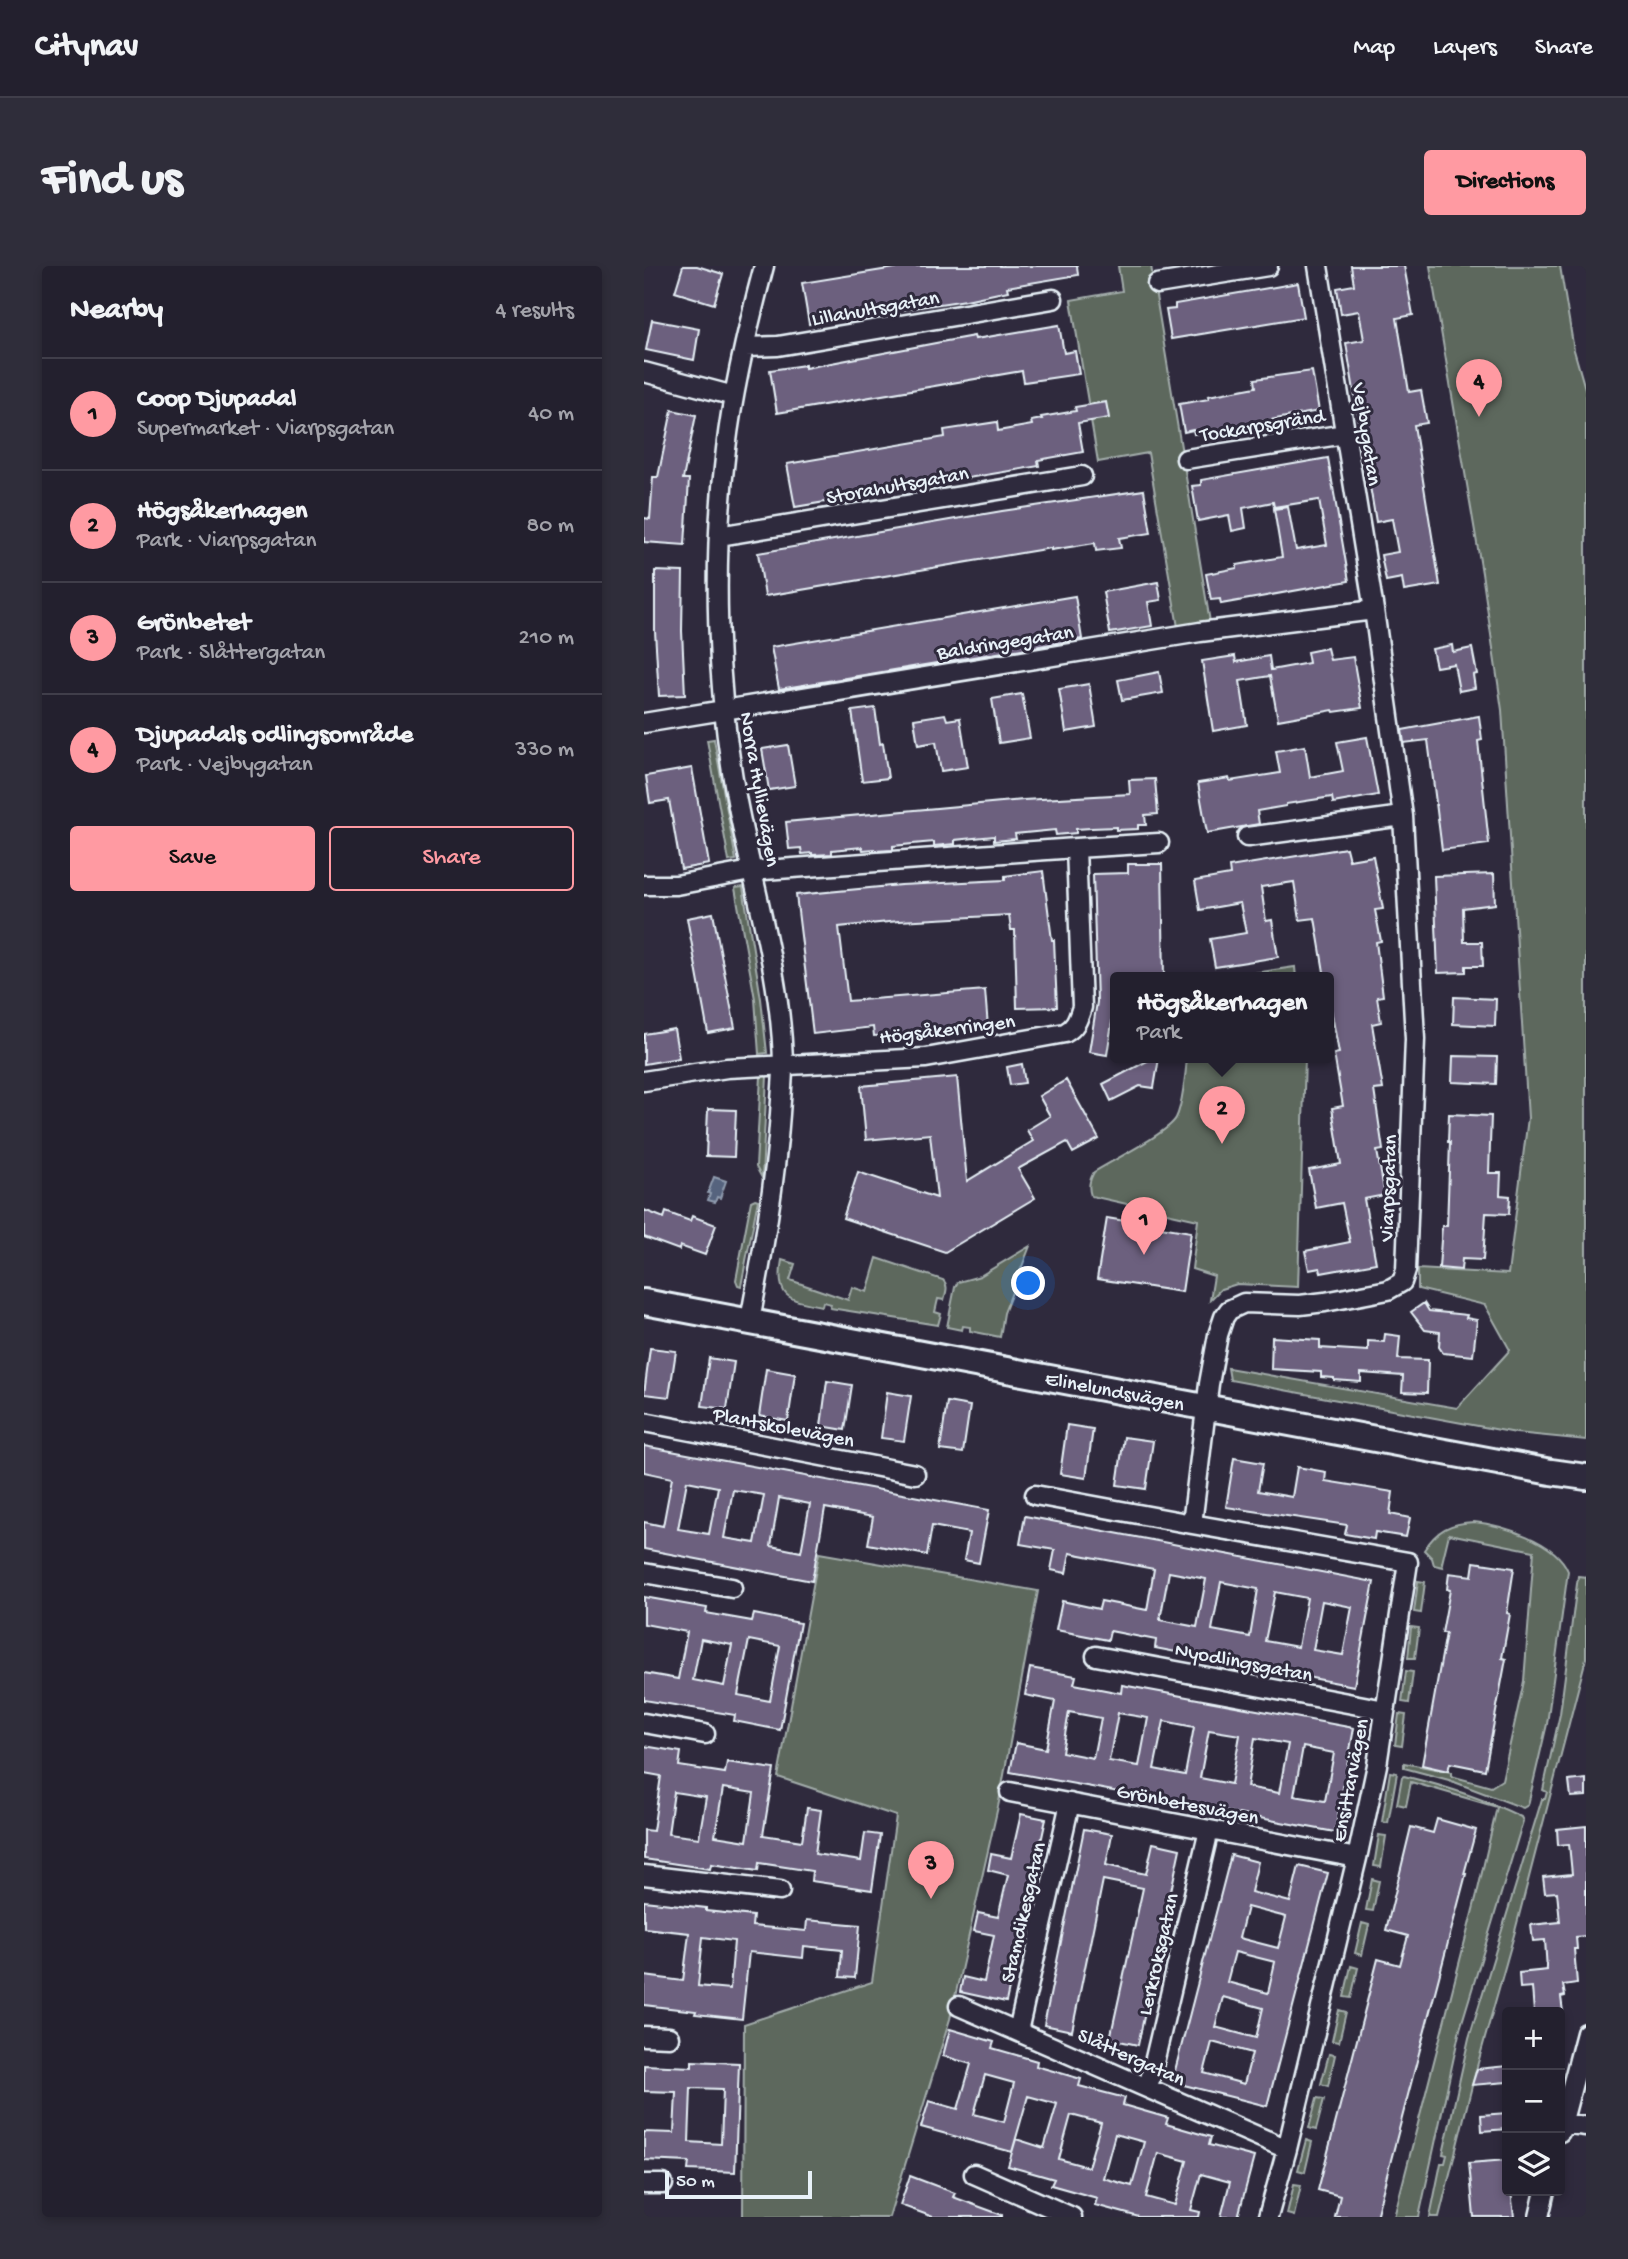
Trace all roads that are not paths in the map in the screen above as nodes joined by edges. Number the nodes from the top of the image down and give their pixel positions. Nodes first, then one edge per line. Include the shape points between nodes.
1 (764, 266) edge
2 (1268, 266) edge
3 (1318, 266) edge
4 (1157, 284) dead end
5 (1053, 299) dead end
6 (745, 347) junction
7 (644, 372) edge
8 (734, 396) junction
9 (1345, 434) junction
10 (1186, 459) dead end
11 (1082, 476) dead end
12 (719, 536) junction
13 (1374, 610) junction
14 (723, 710) junction
15 (644, 723) edge
16 (1403, 816) junction
17 (1247, 837) dead end
18 (1159, 843) dead end
19 (1076, 848) junction
20 (751, 871) junction
21 (644, 885) edge
22 (783, 1065) junction
23 (644, 1081) edge
24 (644, 1301) edge
25 (750, 1320) junction
26 (1207, 1407) junction
27 (644, 1422) edge
28 (915, 1474) dead end
29 (1586, 1476) edge
30 (1035, 1495) dead end
31 (1192, 1524) junction
32 (644, 1573) edge
33 (732, 1588) dead end
34 (1096, 1657) dead end
35 (1385, 1710) junction
36 (644, 1723) edge
37 (705, 1734) dead end
38 (1010, 1792) dead end
39 (1070, 1803) junction
40 (1209, 1830) junction
41 (1357, 1858) junction
42 (644, 1875) edge
43 (780, 1891) dead end
44 (959, 2006) dead end
45 (1018, 2031) junction
46 (1586, 2033) edge
47 (644, 2036) edge
48 (669, 2037) dead end
49 (1148, 2088) junction
50 (1565, 2112) edge
51 (1586, 2126) edge
52 (1565, 2127) edge
53 (1287, 2149) junction
54 (974, 2174) dead end
55 (644, 2184) edge
56 (663, 2184) dead end
57 (1544, 2196) edge
58 (1072, 2217) edge
59 (1268, 2217) edge
60 (1539, 2217) edge

1 - 6 street, Norra Hyllievägen
2 - 4 street
3 - 9 street, Vejbygatan
5 - 6 street, Lillahultsgatan via 778,346
6 - 8 street, Norra Hyllievägen
7 - 8 street
8 - 12 street, Norra Hyllievägen
9 - 10 street, Tockarpsgränd
9 - 13 street, Vejbygatan
11 - 12 street, Storahultsgatan
12 - 14 street, Norra Hyllievägen
13 - 14 street, Baldringegatan via 1200,632
13 - 16 street, Viarpsgatan
14 - 15 street, Baldringegatan
14 - 20 street, Norra Hyllievägen
16 - 17 street
16 - 26 street, Viarpsgatan via 1415,1039 1405,1276 1388,1290 1325,1302 1236,1305 1224,1317 1218,1335
18 - 19 street
19 - 20 street
19 - 22 street, Högsåkerringen via 1082,1007 1073,1029 926,1058
20 - 21 street via 676,886
20 - 22 street, Norra Hyllievägen via 767,940
22 - 23 street, Högsåkerringen
22 - 25 street, Norra Hyllievägen via 773,1191
24 - 25 street, Elinelundsvägen
25 - 26 street, Elinelundsvägen
26 - 29 street, Elinelundsvägen
26 - 31 street
27 - 28 street, Plantskolevägen
30 - 31 street, Ensittarvägen
31 - 35 street, Ensittarvägen via 1408,1562
32 - 33 street
34 - 35 street, Nyodlingsgatan
35 - 41 street, Ensittarvägen
36 - 37 street
38 - 39 street, Grönbetesvägen
39 - 40 street, Grönbetesvägen
39 - 45 street, Stamdikesgatan
40 - 41 street, Grönbetesvägen
40 - 49 street, Lerkroksgatan
41 - 53 street, Ensittarvägen
42 - 43 street
44 - 45 street, Slåttergatan
45 - 49 street, Slåttergatan
46 - 50 street
47 - 48 street
49 - 53 street, Slåttergatan
51 - 52 street
53 - 59 street, Ensittarvägen
54 - 58 street
55 - 56 street
57 - 60 street

